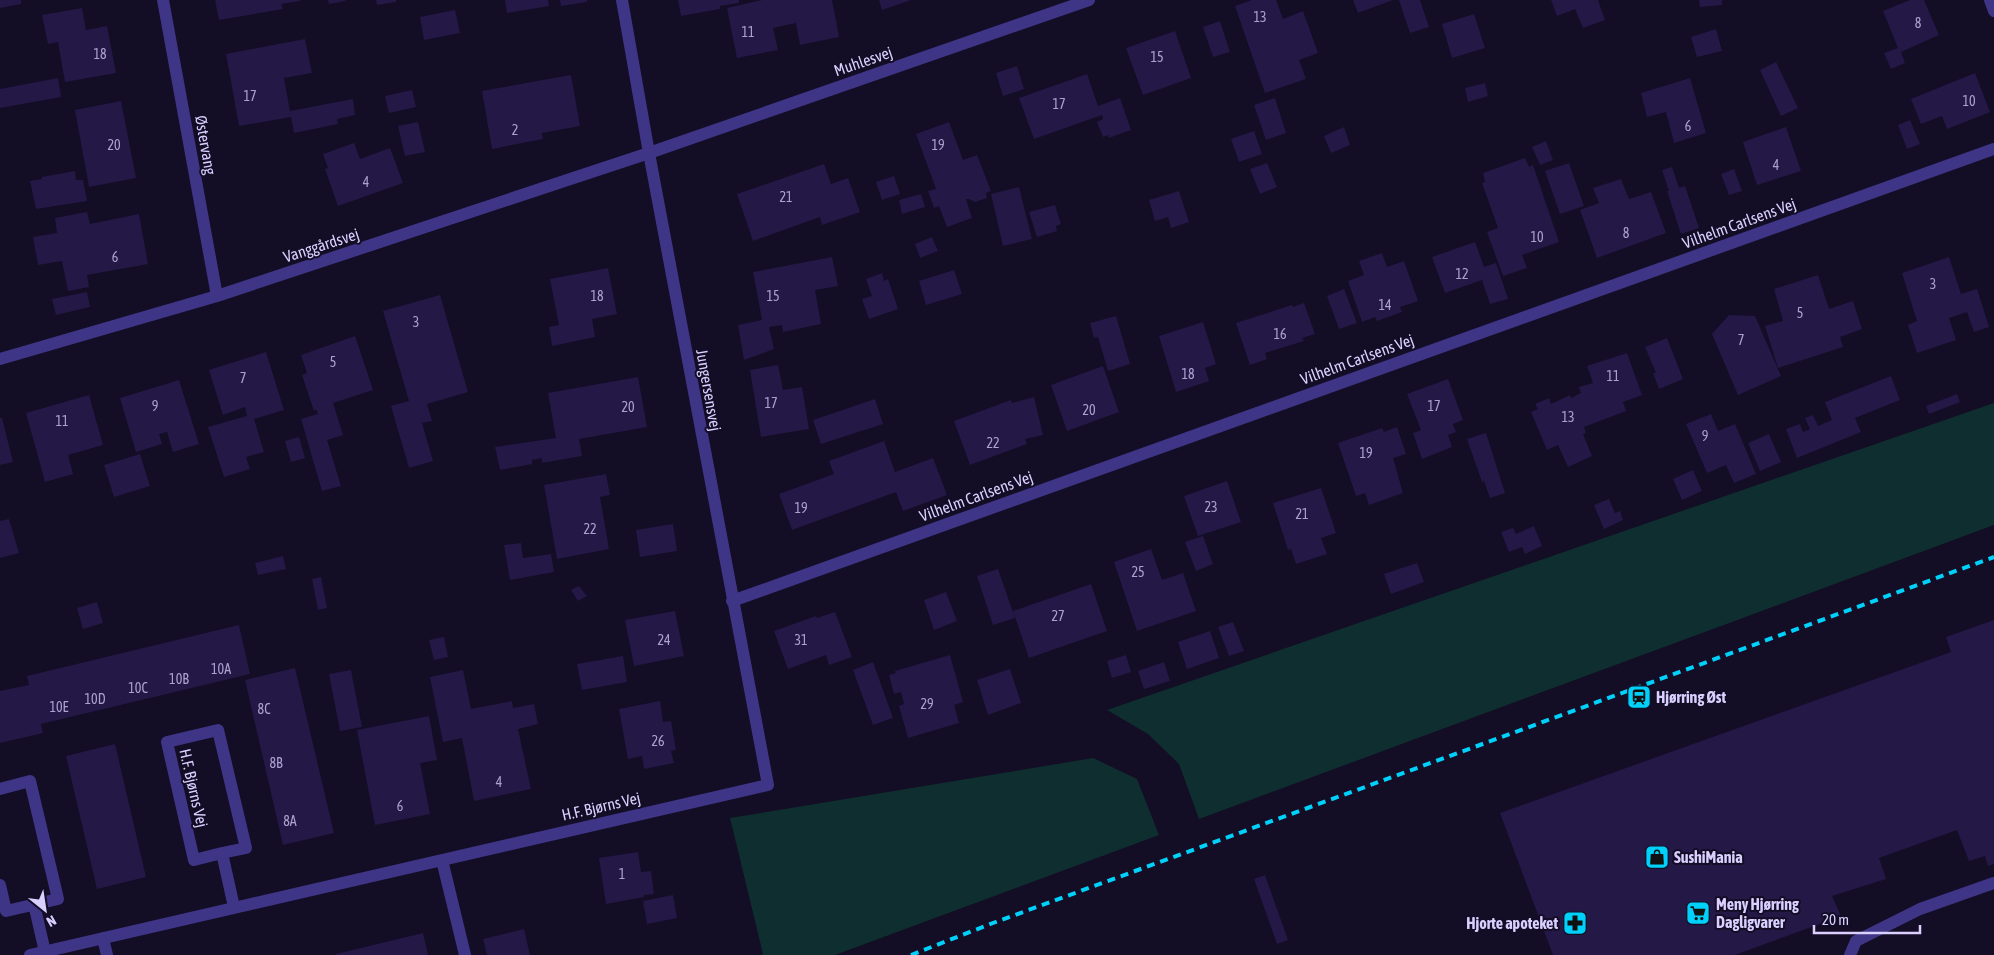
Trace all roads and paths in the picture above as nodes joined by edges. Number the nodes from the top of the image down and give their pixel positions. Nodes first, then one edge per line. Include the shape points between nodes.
1 (163, 0) edge
2 (622, 0) edge
3 (1089, 0) edge
4 (1990, 0) edge
5 (1994, 10) edge
6 (1994, 149) edge
7 (649, 153) junction
8 (217, 296) junction
9 (0, 359) edge
10 (732, 601) junction
11 (768, 785) joint
12 (0, 789) edge
13 (222, 853) junction
14 (442, 860) junction
15 (1994, 883) edge
16 (0, 885) edge
17 (34, 904) junction
18 (234, 907) junction
19 (103, 938) junction
20 (45, 952) junction
21 (30, 955) edge
22 (107, 955) edge
23 (465, 955) edge
24 (1850, 955) edge

1 - 8 street, Østervang
2 - 7 street, Jungersensvej
3 - 7 street, Muhlesvej
4 - 5 street
6 - 10 street, Vilhelm Carlsens Vej
7 - 8 street, Vanggårdsvej
7 - 10 street, Jungersensvej
8 - 9 street, Vanggårdsvej
10 - 11 street, Jungersensvej
11 - 14 street, H.F. Bjørns Vej
12 - 17 street via 30,781 58,899
13 - 13 street, H.F. Bjørns Vej via 246,848 218,730 167,742 194,860
13 - 18 street
14 - 18 street, H.F. Bjørns Vej
14 - 23 street
15 - 24 street via 1920,909 1856,941
16 - 17 street via 6,911
17 - 20 street
18 - 19 street, H.F. Bjørns Vej
19 - 20 street, H.F. Bjørns Vej
19 - 22 street
20 - 21 street, H.F. Bjørns Vej

